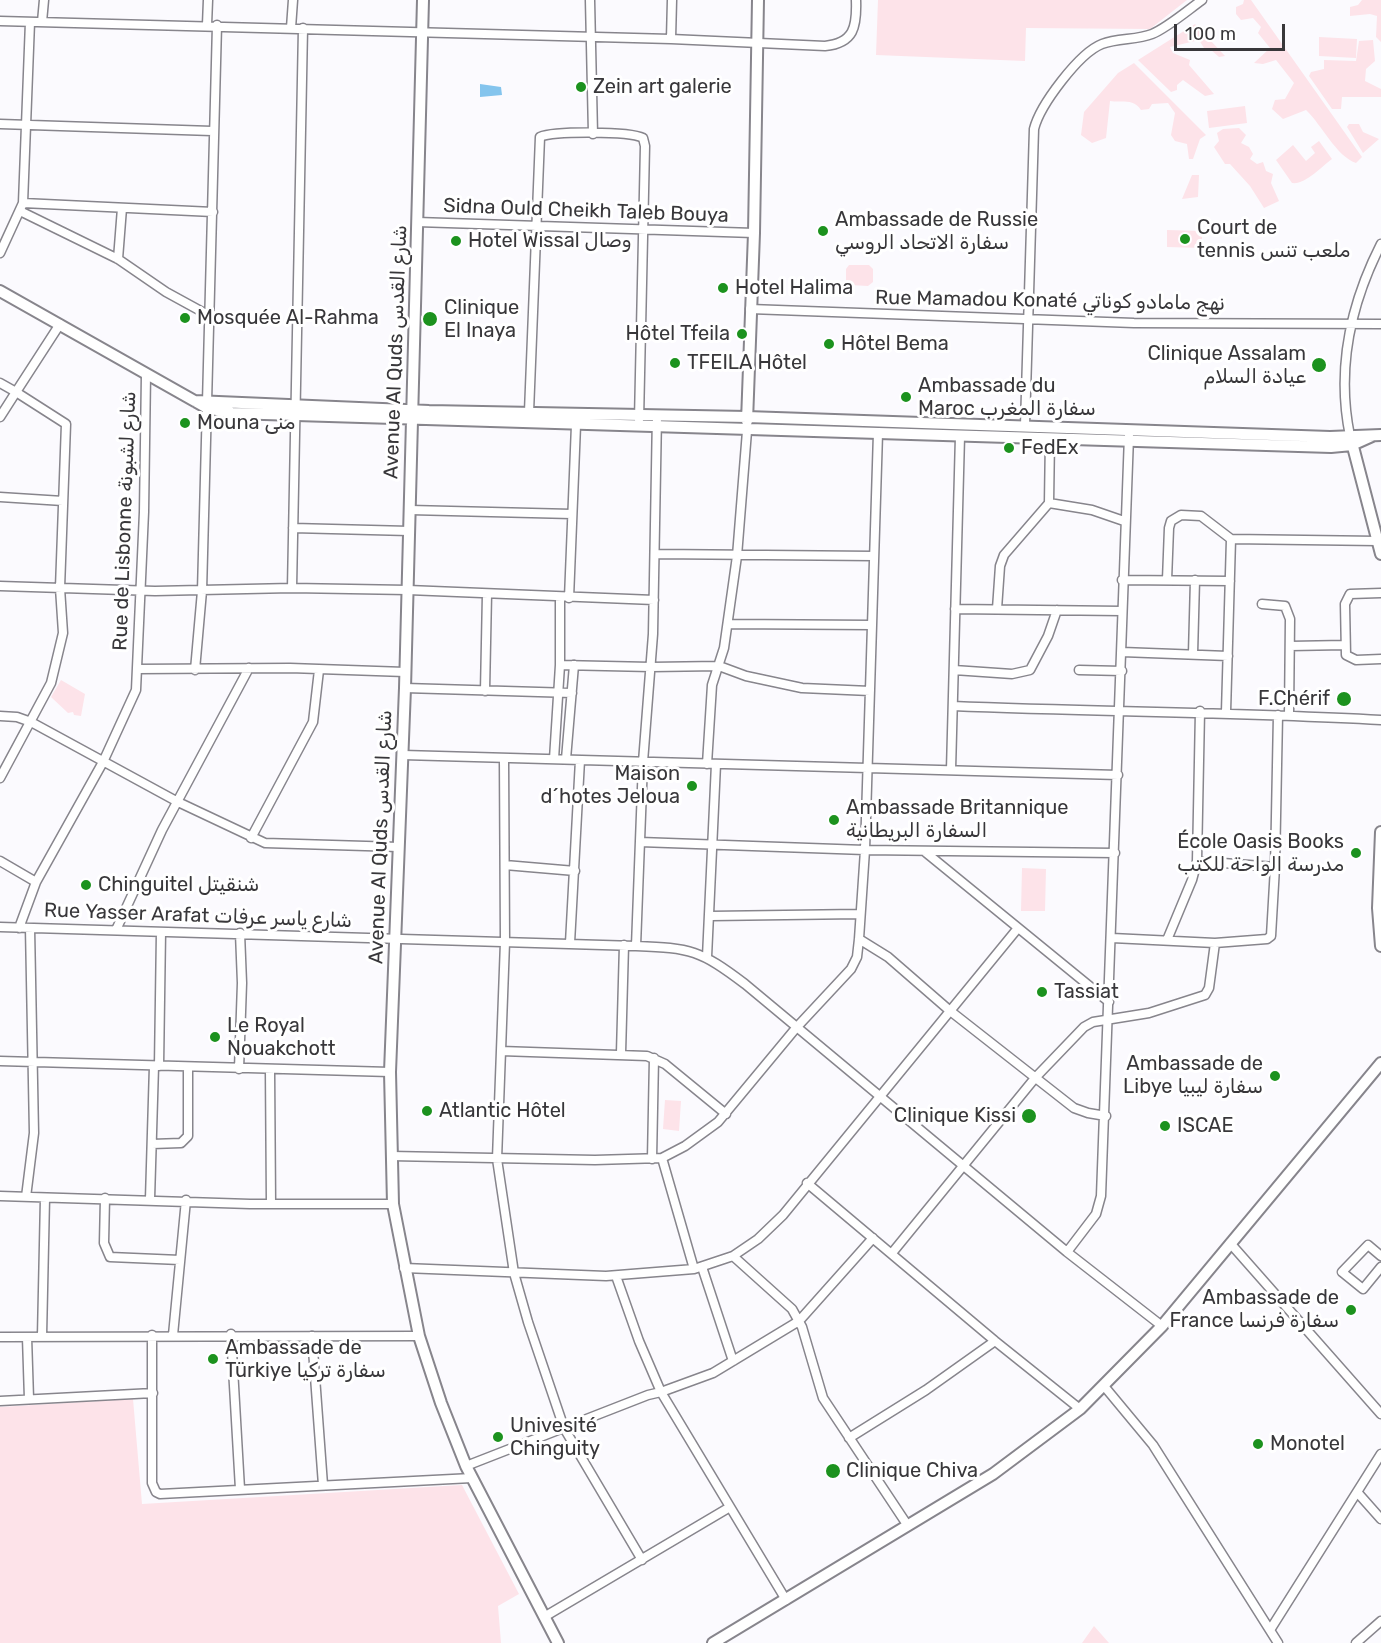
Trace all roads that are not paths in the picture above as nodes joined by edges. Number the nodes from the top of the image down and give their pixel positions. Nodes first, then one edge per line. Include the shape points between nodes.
1 (44, 0) edge
2 (208, 0) edge
3 (292, 0) edge
4 (423, 0) edge
5 (590, 0) edge
6 (672, 0) edge
7 (758, 0) edge
8 (856, 0) edge
9 (1202, 0) edge
10 (0, 21) edge
11 (30, 22) junction
12 (42, 22) junction
13 (207, 25) junction
14 (217, 25) junction
15 (291, 28) junction
16 (303, 28) junction
17 (423, 32) junction
18 (591, 38) junction
19 (670, 39) junction
20 (757, 43) junction
21 (0, 124) edge
22 (26, 125) junction
23 (212, 130) junction
24 (593, 134) junction
25 (22, 207) junction
26 (122, 208) junction
27 (213, 212) junction
28 (417, 222) junction
29 (536, 226) junction
30 (644, 229) junction
31 (754, 233) junction
32 (1381, 244) edge
33 (0, 254) edge
34 (118, 259) junction
35 (0, 291) edge
36 (750, 309) junction
37 (208, 315) junction
38 (1026, 320) junction
39 (1350, 322) junction
40 (60, 324) junction
41 (1381, 324) edge
42 (146, 374) junction
43 (0, 383) edge
44 (16, 392) junction
45 (203, 403) junction
46 (295, 410) junction
47 (529, 412) junction
48 (412, 415) junction
49 (0, 417) edge
50 (747, 417) junction
51 (639, 420) junction
52 (657, 420) junction
53 (576, 425) junction
54 (1025, 425) junction
55 (747, 430) junction
56 (878, 433) junction
57 (1129, 435) junction
58 (1376, 435) edge
59 (960, 436) junction
60 (1050, 438) junction
61 (1351, 441) junction
62 (0, 497) edge
63 (63, 501) junction
64 (1049, 503) junction
65 (410, 510) junction
66 (572, 514) junction
67 (1124, 521) junction
68 (293, 528) junction
69 (409, 531) junction
70 (1231, 539) junction
71 (1378, 541) junction
72 (656, 554) junction
73 (1381, 554) edge
74 (737, 556) junction
75 (874, 556) junction
76 (1122, 580) junction
77 (1167, 580) junction
78 (1195, 580) junction
79 (1230, 580) junction
80 (0, 586) edge
81 (60, 588) junction
82 (292, 588) junction
83 (139, 590) junction
84 (408, 590) junction
85 (202, 591) junction
86 (1381, 593) edge
87 (487, 594) junction
88 (565, 597) junction
89 (654, 600) junction
90 (1262, 604) dead end
91 (955, 609) junction
92 (997, 609) junction
93 (1057, 610) junction
94 (1122, 610) junction
95 (728, 624) junction
96 (872, 625) junction
97 (1345, 645) junction
98 (1290, 646) junction
99 (1122, 652) junction
100 (1193, 654) junction
101 (1228, 656) junction
102 (1381, 659) edge
103 (560, 664) junction
104 (574, 665) junction
105 (719, 666) junction
106 (651, 667) junction
107 (249, 668) junction
108 (137, 669) junction
109 (195, 670) junction
110 (319, 670) junction
111 (954, 670) junction
112 (1079, 670) dead end
113 (1122, 671) junction
114 (405, 672) junction
115 (405, 688) junction
116 (485, 691) junction
117 (870, 691) junction
118 (558, 692) junction
119 (572, 693) junction
120 (953, 706) junction
121 (1200, 711) junction
122 (1226, 712) junction
123 (1120, 713) junction
124 (1278, 715) junction
125 (1289, 715) junction
126 (0, 716) edge
127 (1381, 720) edge
128 (31, 722) junction
129 (403, 755) junction
130 (504, 759) junction
131 (554, 759) junction
132 (567, 759) junction
133 (580, 760) junction
134 (103, 762) junction
135 (643, 762) junction
136 (711, 764) junction
137 (867, 768) junction
138 (951, 770) junction
139 (1118, 775) junction
140 (0, 778) edge
141 (178, 802) junction
142 (1381, 832) edge
143 (251, 838) junction
144 (640, 842) junction
145 (714, 845) junction
146 (399, 847) junction
147 (865, 850) junction
148 (924, 850) junction
149 (1115, 853) junction
150 (0, 861) edge
151 (1197, 861) junction
152 (1381, 864) edge
153 (505, 865) junction
154 (1275, 867) junction
155 (574, 871) junction
156 (36, 882) junction
157 (859, 914) junction
158 (711, 916) junction
159 (0, 927) edge
160 (19, 928) junction
161 (30, 928) junction
162 (1018, 928) junction
163 (116, 930) junction
164 (161, 932) junction
165 (240, 933) junction
166 (396, 938) junction
167 (1112, 938) junction
168 (859, 939) junction
169 (1167, 940) junction
170 (505, 942) junction
171 (1215, 943) junction
172 (570, 944) junction
173 (624, 945) junction
174 (636, 946) junction
175 (1381, 946) edge
176 (708, 957) junction
177 (1109, 1002) junction
178 (949, 1010) junction
179 (1109, 1019) junction
180 (796, 1028) junction
181 (501, 1052) junction
182 (621, 1053) junction
183 (654, 1058) junction
184 (0, 1061) edge
185 (34, 1062) junction
186 (1381, 1063) edge
187 (156, 1066) junction
188 (188, 1067) junction
189 (239, 1069) junction
190 (270, 1070) junction
191 (390, 1072) junction
192 (1035, 1078) junction
193 (879, 1095) junction
194 (726, 1114) junction
195 (1106, 1116) junction
196 (152, 1144) junction
197 (391, 1156) junction
198 (662, 1158) junction
199 (497, 1159) junction
200 (652, 1159) junction
201 (963, 1166) junction
202 (807, 1184) junction
203 (0, 1196) edge
204 (26, 1197) junction
205 (45, 1198) junction
206 (105, 1198) junction
207 (150, 1199) junction
208 (186, 1200) junction
209 (271, 1204) junction
210 (393, 1204) junction
211 (873, 1238) junction
212 (1230, 1243) junction
213 (1067, 1252) junction
214 (892, 1253) junction
215 (733, 1256) junction
216 (1381, 1256) edge
217 (180, 1260) junction
218 (1381, 1267) edge
219 (404, 1268) junction
220 (698, 1268) junction
221 (514, 1273) junction
222 (616, 1276) junction
223 (799, 1321) junction
224 (1162, 1326) junction
225 (152, 1335) junction
226 (172, 1335) junction
227 (231, 1335) junction
228 (0, 1336) edge
229 (27, 1336) junction
230 (42, 1336) junction
231 (312, 1336) junction
232 (419, 1336) junction
233 (995, 1341) junction
234 (733, 1361) junction
235 (1104, 1386) junction
236 (661, 1392) junction
237 (153, 1393) junction
238 (29, 1399) junction
239 (0, 1401) edge
240 (1080, 1409) junction
241 (1381, 1414) edge
242 (564, 1428) junction
243 (849, 1438) junction
244 (1381, 1454) edge
245 (466, 1466) junction
246 (472, 1478) junction
247 (323, 1485) junction
248 (240, 1489) junction
249 (1357, 1492) junction
250 (730, 1507) junction
251 (1381, 1519) edge
252 (908, 1526) junction
253 (642, 1560) junction
254 (786, 1600) junction
255 (544, 1617) junction
256 (1381, 1621) edge
257 (1270, 1630) junction
258 (558, 1643) edge
259 (713, 1643) edge
260 (1278, 1643) edge
261 (1356, 1643) edge

1 - 12 street
2 - 13 street
3 - 15 street
4 - 17 street, Avenue Al Quds شارع القدس
5 - 18 street
6 - 19 street
7 - 20 street
8 - 20 street via 852,34 841,44
9 - 38 street via 1156,33 1105,43 1090,50 1042,108 1034,129
10 - 11 street
11 - 12 street
11 - 22 street
12 - 13 street
13 - 14 street
14 - 15 street
14 - 23 street
15 - 16 street
16 - 17 street
16 - 46 street
17 - 18 street
17 - 28 street, Avenue Al Quds شارع القدس
18 - 19 street
18 - 24 street
19 - 20 street
20 - 31 street
21 - 22 street
22 - 23 street
22 - 25 street
23 - 27 street
24 - 29 street via 553,133 540,137
24 - 30 street via 643,138
25 - 26 street
25 - 33 street
25 - 34 street
26 - 27 street
26 - 34 street
27 - 37 street
28 - 29 street, Sidna Ould Cheikh Taleb Bouya
28 - 48 street, Avenue Al Quds شارع القدس
29 - 30 street, Sidna Ould Cheikh Taleb Bouya
29 - 47 street
30 - 31 street, Sidna Ould Cheikh Taleb Bouya
30 - 51 street
31 - 36 street
32 - 39 street via 1366,273
34 - 37 street
35 - 40 street
36 - 38 street, Rue Mamadou Konaté نهج مامادو كوناتي
36 - 50 street
37 - 45 street
38 - 39 street, Rue Mamadou Konaté نهج مامادو كوناتي
38 - 54 street
39 - 41 street, Rue Mamadou Konaté نهج مامادو كوناتي
39 - 61 street via 1344,391
40 - 42 street
40 - 44 street
42 - 45 street
42 - 83 street, Rue de Lisbonne شارع لشبونة
43 - 44 street
44 - 49 street
44 - 63 street via 66,424
45 - 46 street via 232,413
45 - 85 street
46 - 48 street
46 - 68 street
47 - 48 street
47 - 51 street
48 - 53 street
48 - 65 street, Avenue Al Quds شارع القدس
50 - 52 street
50 - 54 street
50 - 55 street
51 - 52 street
51 - 53 street
52 - 55 street
52 - 72 street
53 - 66 street
54 - 57 street
55 - 56 street
55 - 74 street
56 - 59 street
56 - 75 street
57 - 60 street
57 - 61 street
57 - 67 street
58 - 61 street
59 - 60 street
59 - 91 street
60 - 64 street
61 - 71 street
62 - 63 street
63 - 81 street
64 - 67 street via 1092,510
64 - 92 street via 1004,555
65 - 66 street
65 - 69 street, Avenue Al Quds شارع القدس
66 - 88 street
67 - 76 street
68 - 69 street
68 - 82 street
69 - 84 street, Avenue Al Quds شارع القدس
70 - 71 street
70 - 77 street via 1201,516 1176,517 1169,528
70 - 79 street
71 - 73 street
72 - 74 street
72 - 89 street
74 - 75 street
74 - 95 street
75 - 96 street
76 - 77 street
76 - 94 street
77 - 78 street
78 - 79 street
78 - 100 street
79 - 101 street
80 - 81 street
81 - 83 street
81 - 128 street via 63,633 54,676
82 - 84 street
82 - 85 street
83 - 85 street
83 - 108 street, Rue de Lisbonne شارع لشبونة
84 - 87 street
84 - 114 street, Avenue Al Quds شارع القدس
85 - 109 street
86 - 97 street via 1356,593 1347,598
87 - 88 street
87 - 116 street
88 - 89 street
88 - 103 street
89 - 106 street
90 - 98 street via 1285,606 1290,619
91 - 92 street
91 - 111 street
92 - 93 street
93 - 94 street
93 - 111 street via 1030,670 1012,674
94 - 99 street
95 - 96 street
95 - 105 street
96 - 117 street
97 - 98 street
97 - 102 street via 1346,655 1352,660
98 - 125 street
99 - 100 street
99 - 113 street
100 - 101 street
101 - 122 street
103 - 104 street
103 - 118 street
104 - 106 street
104 - 119 street
105 - 106 street
105 - 117 street via 802,688
105 - 136 street via 709,704
106 - 135 street
107 - 109 street
107 - 110 street
107 - 141 street
108 - 109 street
108 - 134 street, Rue de Lisbonne شارع لشبونة via 136,690
110 - 114 street
110 - 143 street via 313,722
111 - 120 street
112 - 113 street
113 - 123 street
114 - 115 street, Avenue Al Quds شارع القدس
115 - 116 street
115 - 129 street, Avenue Al Quds شارع القدس
116 - 118 street
117 - 137 street
118 - 119 street
118 - 131 street
119 - 132 street
120 - 123 street
120 - 138 street
121 - 122 street
121 - 123 street
121 - 151 street
122 - 124 street
123 - 139 street
124 - 125 street
124 - 154 street
125 - 127 street
126 - 128 street
128 - 134 street
128 - 140 street
129 - 130 street
129 - 146 street, Avenue Al Quds شارع القدس
130 - 131 street
130 - 153 street
131 - 132 street
132 - 133 street
133 - 135 street
133 - 155 street
134 - 141 street
134 - 156 street, Rue de Lisbonne شارع لشبونة
135 - 136 street
135 - 144 street
136 - 137 street
136 - 145 street
137 - 138 street
137 - 147 street
138 - 139 street
139 - 149 street
141 - 143 street
141 - 163 street
142 - 152 street
143 - 146 street via 276,843
144 - 145 street
144 - 174 street
145 - 147 street
145 - 158 street
146 - 166 street, Avenue Al Quds شارع القدس
147 - 148 street
147 - 157 street
148 - 149 street
148 - 162 street
149 - 167 street
150 - 156 street
151 - 154 street
151 - 169 street
152 - 175 street via 1377,908
153 - 155 street
153 - 170 street
154 - 171 street via 1269,938
155 - 172 street
156 - 160 street, Rue de Lisbonne شارع لشبونة
157 - 158 street
157 - 168 street
158 - 176 street
159 - 160 street, Rue Yasser Arafat شارع ياسر عرفات
160 - 161 street, Rue Yasser Arafat شارع ياسر عرفات
161 - 163 street, Rue Yasser Arafat شارع ياسر عرفات
161 - 185 street
162 - 177 street
162 - 178 street
163 - 164 street, Rue Yasser Arafat شارع ياسر عرفات
164 - 165 street, Rue Yasser Arafat شارع ياسر عرفات
164 - 187 street
165 - 166 street, Rue Yasser Arafat شارع ياسر عرفات
165 - 189 street
166 - 170 street, Rue Yasser Arafat شارع ياسر عرفات
166 - 191 street, Avenue Al Quds شارع القدس
167 - 169 street
167 - 177 street
168 - 178 street via 888,957
168 - 180 street via 851,969
169 - 171 street
170 - 172 street, Rue Yasser Arafat شارع ياسر عرفات
170 - 181 street
171 - 179 street via 1206,995
172 - 173 street, Rue Yasser Arafat شارع ياسر عرفات
173 - 174 street, Rue Yasser Arafat شارع ياسر عرفات
173 - 182 street
174 - 176 street, Rue Yasser Arafat شارع ياسر عرفات via 679,948
176 - 180 street, Rue Yasser Arafat شارع ياسر عرفات
177 - 179 street
178 - 192 street
178 - 193 street
179 - 192 street via 1084,1027
179 - 195 street
180 - 193 street, Rue Yasser Arafat شارع ياسر عرفات
180 - 194 street
181 - 182 street
181 - 199 street
182 - 183 street
183 - 194 street
183 - 200 street
184 - 185 street
185 - 187 street
185 - 204 street via 34,1133
186 - 212 street
187 - 188 street
187 - 196 street
188 - 189 street
188 - 196 street via 188,1136 181,1143
189 - 190 street
190 - 191 street
190 - 209 street
191 - 197 street, Avenue Al Quds شارع القدس
192 - 195 street via 1074,1108
192 - 201 street
193 - 201 street, Rue Yasser Arafat شارع ياسر عرفات
193 - 202 street
194 - 198 street via 698,1138
195 - 213 street via 1099,1208
196 - 207 street
197 - 199 street
197 - 210 street, Avenue Al Quds شارع القدس
198 - 200 street
198 - 220 street
199 - 200 street
199 - 221 street
201 - 213 street, Rue Yasser Arafat شارع ياسر عرفات
201 - 214 street
202 - 211 street
202 - 215 street via 772,1226
203 - 204 street
204 - 205 street
205 - 206 street
205 - 230 street
206 - 207 street
206 - 217 street via 104,1243 110,1257
207 - 208 street
208 - 209 street
208 - 217 street
209 - 210 street
210 - 219 street, Avenue Al Quds شارع القدس
211 - 214 street
211 - 223 street
212 - 224 street
212 - 241 street
213 - 224 street, Rue Yasser Arafat شارع ياسر عرفات
214 - 233 street
215 - 220 street
215 - 223 street via 783,1299
216 - 218 street via 1368,1245 1342,1272 1363,1289
217 - 226 street
219 - 221 street
219 - 232 street, Avenue Al Quds شارع القدس
220 - 222 street
220 - 234 street
221 - 222 street
221 - 242 street
222 - 236 street
223 - 234 street
223 - 243 street via 820,1391
224 - 235 street
225 - 226 street
225 - 230 street
225 - 237 street
226 - 227 street
227 - 231 street
227 - 248 street
228 - 229 street
229 - 230 street
229 - 238 street
231 - 232 street
231 - 247 street
232 - 245 street, Avenue Al Quds شارع القدس
233 - 240 street
233 - 243 street
234 - 236 street via 713,1373
235 - 240 street
235 - 257 street via 1153,1445
236 - 242 street
236 - 250 street
237 - 238 street
237 - 248 street via 152,1483 156,1492
238 - 239 street
240 - 252 street via 1014,1460
242 - 245 street
242 - 253 street
243 - 252 street
244 - 249 street
245 - 246 street, Avenue Al Quds شارع القدس
246 - 247 street
246 - 255 street, Avenue Al Quds شارع القدس
247 - 248 street
249 - 251 street
249 - 257 street
250 - 253 street
250 - 254 street
252 - 254 street
253 - 255 street
254 - 259 street
255 - 258 street, Avenue Al Quds شارع القدس
256 - 261 street
257 - 260 street

